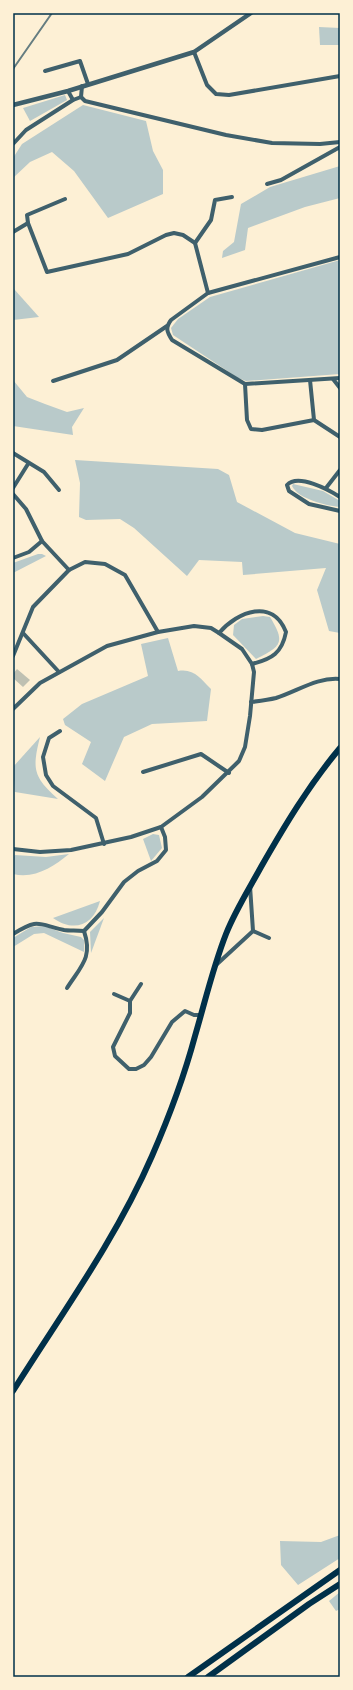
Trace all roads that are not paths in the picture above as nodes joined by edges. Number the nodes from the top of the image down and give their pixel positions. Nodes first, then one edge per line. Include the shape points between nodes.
1 (251, 13) edge
2 (243, 16) edge
3 (194, 52) junction
4 (45, 71) dead end
5 (340, 76) edge
6 (88, 84) junction
7 (82, 86) junction
8 (68, 91) junction
9 (81, 97) junction
10 (73, 100) junction
11 (13, 105) edge
12 (340, 142) edge
13 (13, 144) edge
14 (340, 147) edge
15 (267, 184) dead end
16 (232, 197) dead end
17 (65, 199) dead end
18 (28, 223) junction
19 (13, 232) edge
20 (195, 243) junction
21 (340, 258) edge
22 (208, 293) junction
23 (167, 326) junction
24 (340, 378) edge
25 (333, 379) junction
26 (310, 380) junction
27 (53, 381) dead end
28 (245, 384) junction
29 (340, 388) edge
30 (314, 420) junction
31 (340, 437) edge
32 (13, 454) edge
33 (28, 464) junction
34 (340, 470) edge
35 (13, 488) edge
36 (326, 488) junction
37 (59, 490) dead end
38 (13, 494) edge
39 (340, 497) edge
40 (340, 511) edge
41 (42, 541) junction
42 (13, 558) edge
43 (69, 570) junction
44 (158, 632) junction
45 (219, 632) junction
46 (23, 633) junction
47 (13, 656) edge
48 (252, 664) junction
49 (59, 672) junction
50 (340, 679) edge
51 (251, 702) junction
52 (13, 709) edge
53 (60, 731) dead end
54 (340, 748) edge
55 (143, 772) dead end
56 (229, 773) junction
57 (161, 827) junction
58 (104, 844) junction
59 (13, 849) edge
60 (250, 886) junction
61 (253, 930) junction
62 (84, 931) junction
63 (13, 934) edge
64 (269, 938) dead end
65 (215, 966) junction
66 (141, 984) dead end
67 (67, 988) dead end
68 (114, 994) dead end
69 (130, 1001) junction
70 (201, 1015) junction
71 (13, 1391) edge
72 (340, 1570) edge
73 (340, 1584) edge
74 (188, 1677) edge
75 (208, 1677) edge

1 - 2 street
2 - 3 street
3 - 5 street via 207,85 216,94 236,94
3 - 6 street
4 - 6 street via 80,61
6 - 7 street
7 - 8 street
7 - 9 street
8 - 10 street
8 - 11 street
9 - 10 street
9 - 12 street via 85,101 137,115 272,143
10 - 13 street via 26,130
14 - 15 street via 281,180
16 - 20 street via 215,200 211,220
17 - 18 street via 31,212 27,215
18 - 19 street
18 - 20 street via 45,269 50,272 128,254 174,233 183,235
20 - 22 street
21 - 22 street
22 - 23 street via 171,320
23 - 27 street via 117,360
23 - 28 street via 167,332 172,340
24 - 25 street
25 - 26 street
25 - 29 street
26 - 28 street
26 - 30 street
28 - 30 street via 247,420 251,429 262,430
30 - 31 street
32 - 33 street
33 - 35 street
33 - 37 street via 44,472
34 - 36 street
36 - 39 street
36 - 40 street via 298,480 287,485 289,491 309,504
38 - 41 street via 26,509
41 - 42 street via 29,552
41 - 43 street
43 - 44 street via 85,562 96,562 118,570 131,584
43 - 46 street via 33,607
44 - 45 street via 194,626 211,628
44 - 49 street via 107,646
45 - 48 street via 242,649
45 - 48 street via 228,622 243,614 267,611 278,618 286,632 281,650 264,661
46 - 47 street
46 - 49 street
48 - 51 street via 254,678
49 - 52 street via 31,690
50 - 51 street via 315,682 275,698
51 - 56 street via 245,747 239,761
53 - 58 street via 49,738 44,757 46,775 53,786 96,818
54 - 60 highway via 290,816
55 - 56 street via 201,754
56 - 57 street via 202,798
57 - 58 street
57 - 62 street via 166,850 157,861 124,882
58 - 59 street via 40,852
60 - 61 street
60 - 65 highway via 226,933
61 - 64 street
61 - 65 street
62 - 63 street via 65,930 44,923 28,925
62 - 67 street via 88,953
65 - 70 highway
66 - 69 street
68 - 69 street
69 - 70 street via 130,1013 113,1047 115,1056 128,1069 144,1065 172,1022 185,1011
70 - 71 highway via 174,1102 129,1204 83,1284
72 - 74 highway
73 - 75 highway

